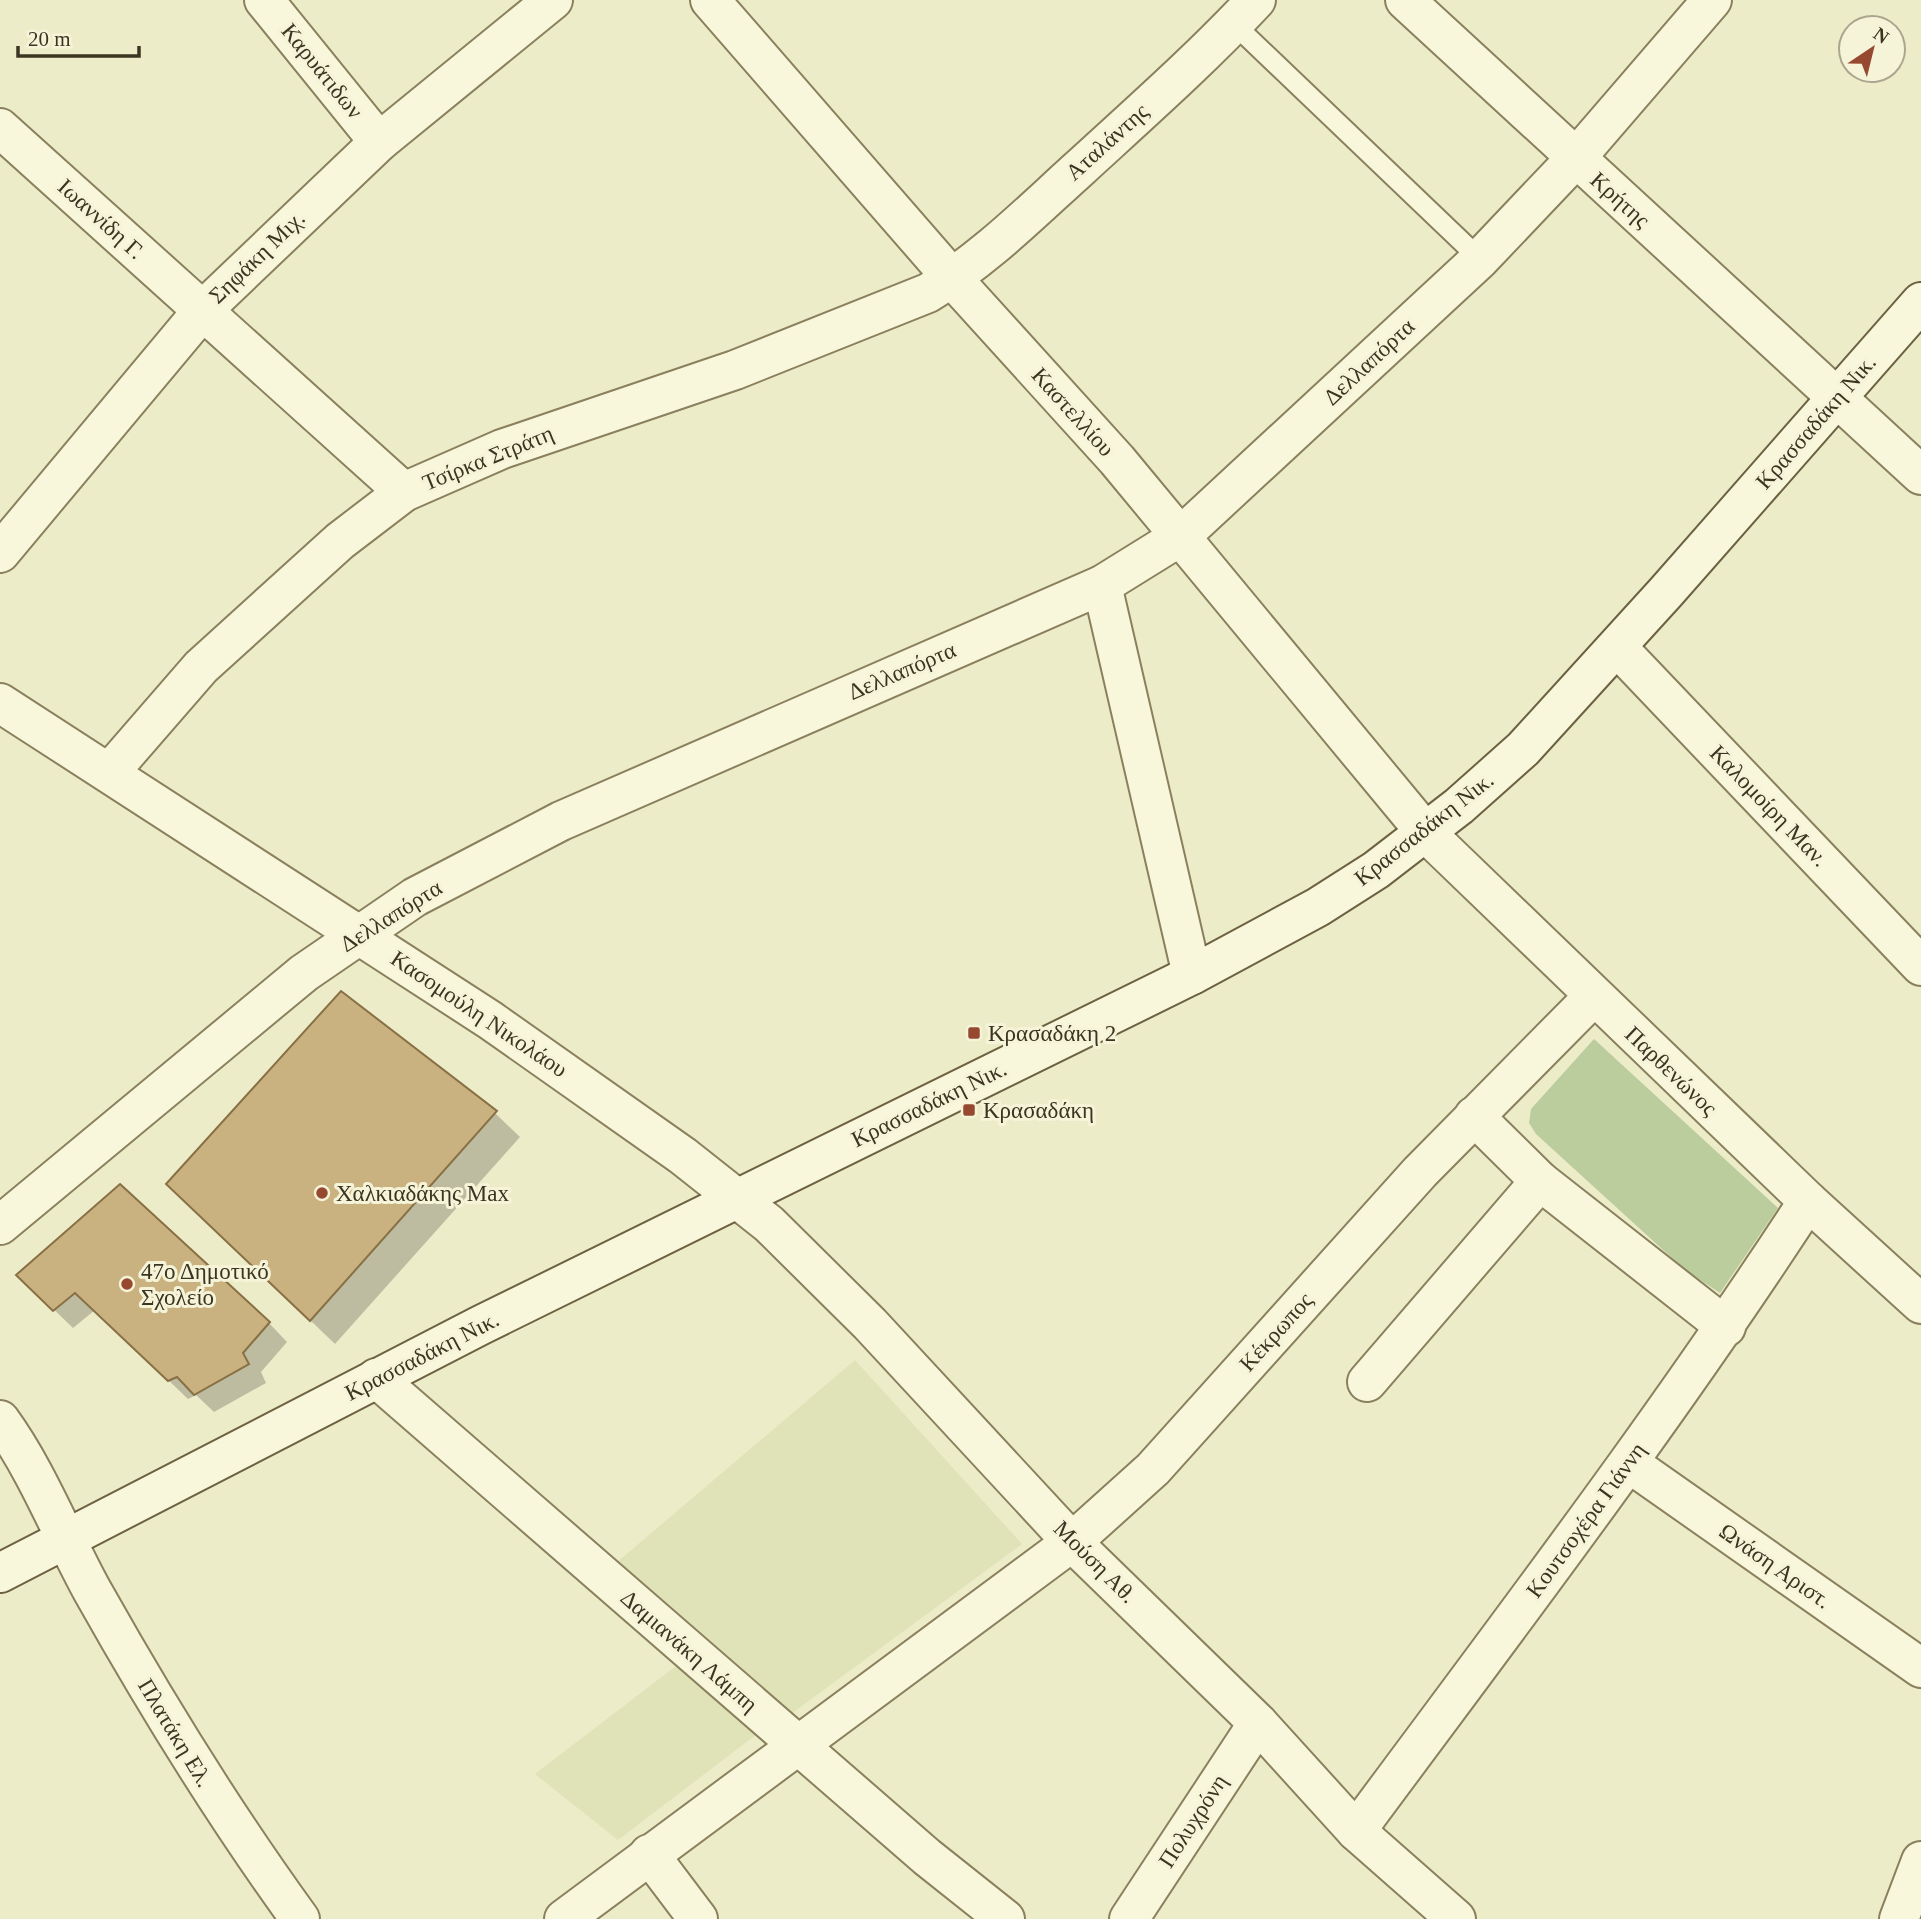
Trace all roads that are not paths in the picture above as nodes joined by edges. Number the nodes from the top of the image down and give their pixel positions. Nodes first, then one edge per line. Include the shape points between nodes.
1 (264, 0) edge
2 (553, 0) edge
3 (710, 0) edge
4 (1405, 0) edge
5 (1712, 0) edge
6 (1245, 12) edge
7 (0, 128) edge
8 (379, 142) junction
9 (1575, 159) junction
10 (1480, 259) junction
11 (952, 278) junction
12 (1921, 302) edge
13 (203, 310) junction
14 (1838, 398) junction
15 (1921, 475) edge
16 (404, 492) junction
17 (1181, 536) junction
18 (0, 553) edge
19 (1102, 584) junction
20 (1617, 647) junction
21 (0, 703) edge
22 (109, 774) junction
23 (1426, 833) junction
24 (358, 934) junction
25 (1921, 966) edge
26 (1192, 975) junction
27 (1594, 996) junction
28 (1474, 1116) junction
29 (1539, 1181) junction
30 (739, 1199) junction
31 (1808, 1201) junction
32 (0, 1225) edge
33 (1921, 1304) edge
34 (1726, 1327) junction
35 (376, 1378) junction
36 (1367, 1382) dead end
37 (0, 1420) edge
38 (1629, 1463) junction
39 (63, 1539) junction
40 (1073, 1542) junction
41 (0, 1573) edge
42 (1921, 1668) edge
43 (1258, 1723) junction
44 (796, 1745) junction
45 (1356, 1831) junction
46 (649, 1854) junction
47 (1921, 1861) edge
48 (300, 1919) edge
49 (564, 1919) edge
50 (698, 1919) edge
51 (1005, 1919) edge
52 (1129, 1919) edge
53 (1457, 1919) edge
54 (1899, 1919) edge

1 - 8 street, Καρυάτιδων
2 - 8 street, Σηφάκη Μιχ.
3 - 11 street, Καστελλίου
4 - 9 street, Κρήτης
5 - 9 street, Δελλαπόρτα
6 - 10 lane
6 - 11 street, Αταλάντης via 1026,216
7 - 13 street, Ιωαννίδη Γ.
8 - 13 street, Σηφάκη Μιχ.
9 - 10 street, Δελλαπόρτα
9 - 14 street, Κρήτης
10 - 17 street, Δελλαπόρτα
11 - 16 street, Τσίρκα Στράτη via 864,321 502,449
11 - 17 street, Καστελλίου
12 - 14 street, Κρασσαδάκη Νικ.
13 - 16 street, Ιωαννίδη Γ.
13 - 18 street, Σηφάκη Μιχ.
14 - 15 street, Κρήτης
14 - 20 street, Κρασσαδάκη Νικ.
16 - 22 street, Τσίρκα Στράτη via 340,541 201,667
17 - 19 street, Δελλαπόρτα
17 - 23 street, Καστελλίου
19 - 24 street, Δελλαπόρτα via 561,821 415,897
19 - 26 street
20 - 23 street, Κρασσαδάκη Νικ. via 1523,749
20 - 25 street, Καλομοίρη Μαν.
21 - 22 street, Κασομούλη Νικολάου
22 - 24 street, Κασομούλη Νικολάου
23 - 26 street, Κρασσαδάκη Νικ. via 1329,900
23 - 27 street, Παρθενώνος
24 - 30 street, Κασομούλη Νικολάου via 563,1070
24 - 32 street, Δελλαπόρτα via 256,1012
26 - 30 street, Κρασσαδάκη Νικ.
27 - 28 street, Κέκρωπος
27 - 31 street, Παρθενώνος
28 - 29 street
28 - 40 street, Κέκρωπος via 1145,1477
29 - 34 street
29 - 36 street
30 - 35 street, Κρασσαδάκη Νικ.
30 - 40 street, Μούση Αθ. via 835,1288
31 - 33 street, Παρθενώνος
31 - 34 street, Κουτσοχέρα Γιάννη
34 - 38 street, Κουτσοχέρα Γιάννη
35 - 39 street, Κρασσαδάκη Νικ.
35 - 44 street, Δαμιανάκη Λάμπη
37 - 39 street, Πλατάκη Ελ. via 31,1470
38 - 42 street, Ωνάση Αριστ.
38 - 45 street, Κουτσοχέρα Γιάννη
39 - 41 street, Κρασσαδάκη Νικ.
39 - 48 street, Πλατάκη Ελ. via 164,1718 221,1809
40 - 43 street, Μούση Αθ.
40 - 44 street, Κέκρωπος
43 - 45 street, Μούση Αθ.
43 - 52 street, Πολυχρόνη
44 - 46 street, Κέκρωπος
44 - 51 street, Δαμιανάκη Λάμπη
45 - 53 street, Μούση Αθ.
46 - 49 street, Κέκρωπος
46 - 50 street
47 - 54 street

